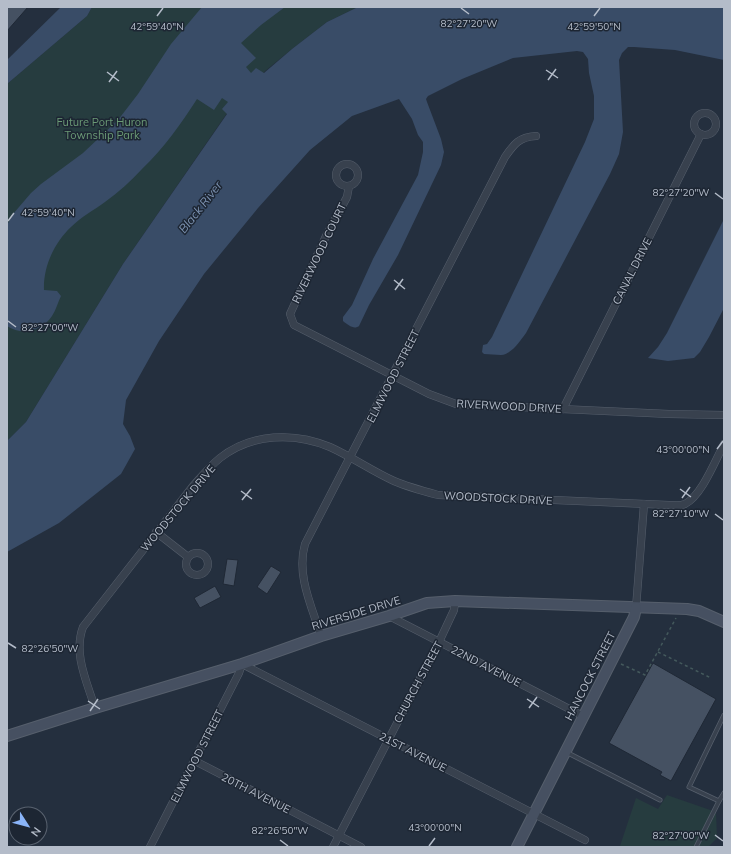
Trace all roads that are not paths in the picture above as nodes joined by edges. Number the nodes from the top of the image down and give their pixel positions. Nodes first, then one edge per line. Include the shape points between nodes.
1 (701, 134) dead end
2 (536, 136) dead end
3 (349, 186) dead end
4 (291, 320) joint
5 (393, 375) junction
6 (563, 409) junction
7 (724, 415) edge
8 (724, 444) edge
9 (351, 458) junction
10 (644, 504) junction
11 (156, 532) junction
12 (188, 557) dead end
13 (455, 601) junction
14 (636, 608) junction
15 (389, 616) junction
16 (724, 622) edge
17 (321, 636) junction
18 (439, 642) junction
19 (242, 664) junction
20 (95, 708) junction
21 (724, 714) edge
22 (583, 716) junction
23 (7, 736) edge
24 (388, 739) junction
25 (564, 752) junction
26 (195, 762) junction
27 (724, 793) edge
28 (660, 800) dead end
29 (719, 801) junction
30 (534, 813) junction
31 (339, 836) junction
32 (585, 840) dead end
33 (150, 847) edge
34 (333, 847) edge
35 (360, 847) edge
36 (517, 847) edge
37 (696, 847) edge

1 - 6 street, CANAL DRIVE
2 - 5 street, ELMWOOD STREET via 519,140 505,157
3 - 4 street, RIVERWOOD COURT via 347,197 294,303 290,314
4 - 5 street, RIVERWOOD DRIVE via 294,325
5 - 6 street, RIVERWOOD DRIVE via 429,394 456,404
5 - 9 street, ELMWOOD STREET
6 - 7 street, RIVERWOOD DRIVE
8 - 10 street, WOODSTOCK DRIVE via 702,486 686,503
9 - 10 street, WOODSTOCK DRIVE via 410,488 438,495
9 - 11 street, WOODSTOCK DRIVE via 314,441 291,437 268,438 241,446 221,457 208,469
9 - 17 street, ELMWOOD STREET via 312,528 302,555 302,574
10 - 14 street, HANCOCK STREET
11 - 12 street
11 - 20 street, WOODSTOCK DRIVE via 81,633 79,653
13 - 14 street, RIVERSIDE DRIVE
13 - 15 street, RIVERSIDE DRIVE via 427,603
13 - 18 street, CHURCH STREET via 454,610
14 - 16 street, RIVERSIDE DRIVE via 687,609
14 - 22 street, HANCOCK STREET via 634,617
15 - 17 street, RIVERSIDE DRIVE
15 - 18 street, 22ND AVENUE
17 - 19 street, RIVERSIDE DRIVE
18 - 22 street, 22ND AVENUE
18 - 24 street, CHURCH STREET
19 - 20 street, RIVERSIDE DRIVE
19 - 24 street, 21ST AVENUE
19 - 26 street, ELMWOOD STREET
20 - 23 street, RIVERSIDE DRIVE
21 - 29 lane via 689,787
22 - 25 street, HANCOCK STREET
24 - 30 street, 21ST AVENUE
24 - 31 street, CHURCH STREET
25 - 28 lane
25 - 30 street, HANCOCK STREET
26 - 31 street, 20TH AVENUE
26 - 33 street, ELMWOOD STREET
27 - 29 lane
29 - 37 lane
30 - 32 street, 21ST AVENUE
30 - 36 street, HANCOCK STREET
31 - 34 street, CHURCH STREET
31 - 35 street, 20TH AVENUE

